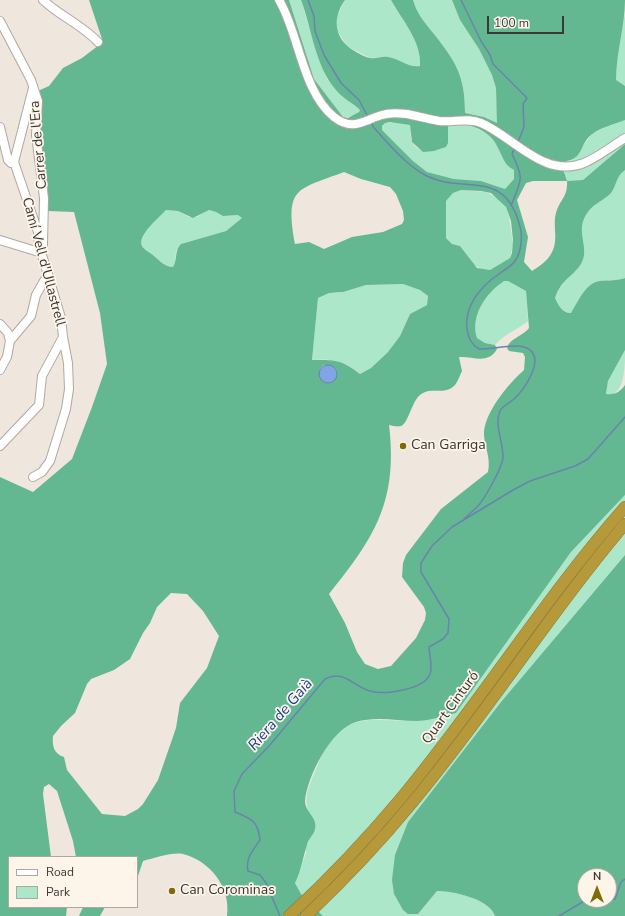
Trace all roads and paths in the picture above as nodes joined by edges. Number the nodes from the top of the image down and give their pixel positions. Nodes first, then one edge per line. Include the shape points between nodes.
1 (43, 0) edge
2 (279, 0) edge
3 (0, 21) edge
4 (98, 42) dead end
5 (33, 88) junction
6 (0, 126) edge
7 (625, 138) edge
8 (14, 162) junction
9 (0, 240) edge
10 (42, 253) junction
11 (48, 274) junction
12 (0, 324) edge
13 (62, 337) junction
14 (10, 341) junction
15 (0, 370) edge
16 (0, 446) edge
17 (33, 477) dead end
18 (625, 507) edge
19 (625, 524) edge
20 (343, 871) junction
21 (289, 916) edge
22 (306, 916) edge

1 - 4 street
2 - 7 street via 313,87 326,109 338,120 348,124 362,123 383,115 398,113 441,121 473,120 491,128 543,162 558,167 569,167 589,161
3 - 5 street, Carrer de l'Era
5 - 8 street
5 - 10 street, Carrer de l'Era via 38,101 36,135 44,198
6 - 8 street, Camí Vell d'Ullastrell via 8,160
8 - 10 street, Camí Vell d'Ullastrell via 38,232
9 - 10 street
10 - 11 street, Camí Vell d'Ullastrell
11 - 13 street, Camí Vell d'Ullastrell via 61,318
11 - 14 street via 36,295 31,316
12 - 14 street via 8,333
13 - 16 street via 42,376 39,404
13 - 17 street, Camí Vell d'Ullastrell via 68,363 69,389 66,409 50,461 42,472
14 - 15 street via 7,357
18 - 20 highway, Quart Cinturó via 560,586 415,780
19 - 20 highway, Quart Cinturó via 556,609 430,781 392,826
20 - 21 highway, Quart Cinturó
20 - 22 highway, Quart Cinturó

